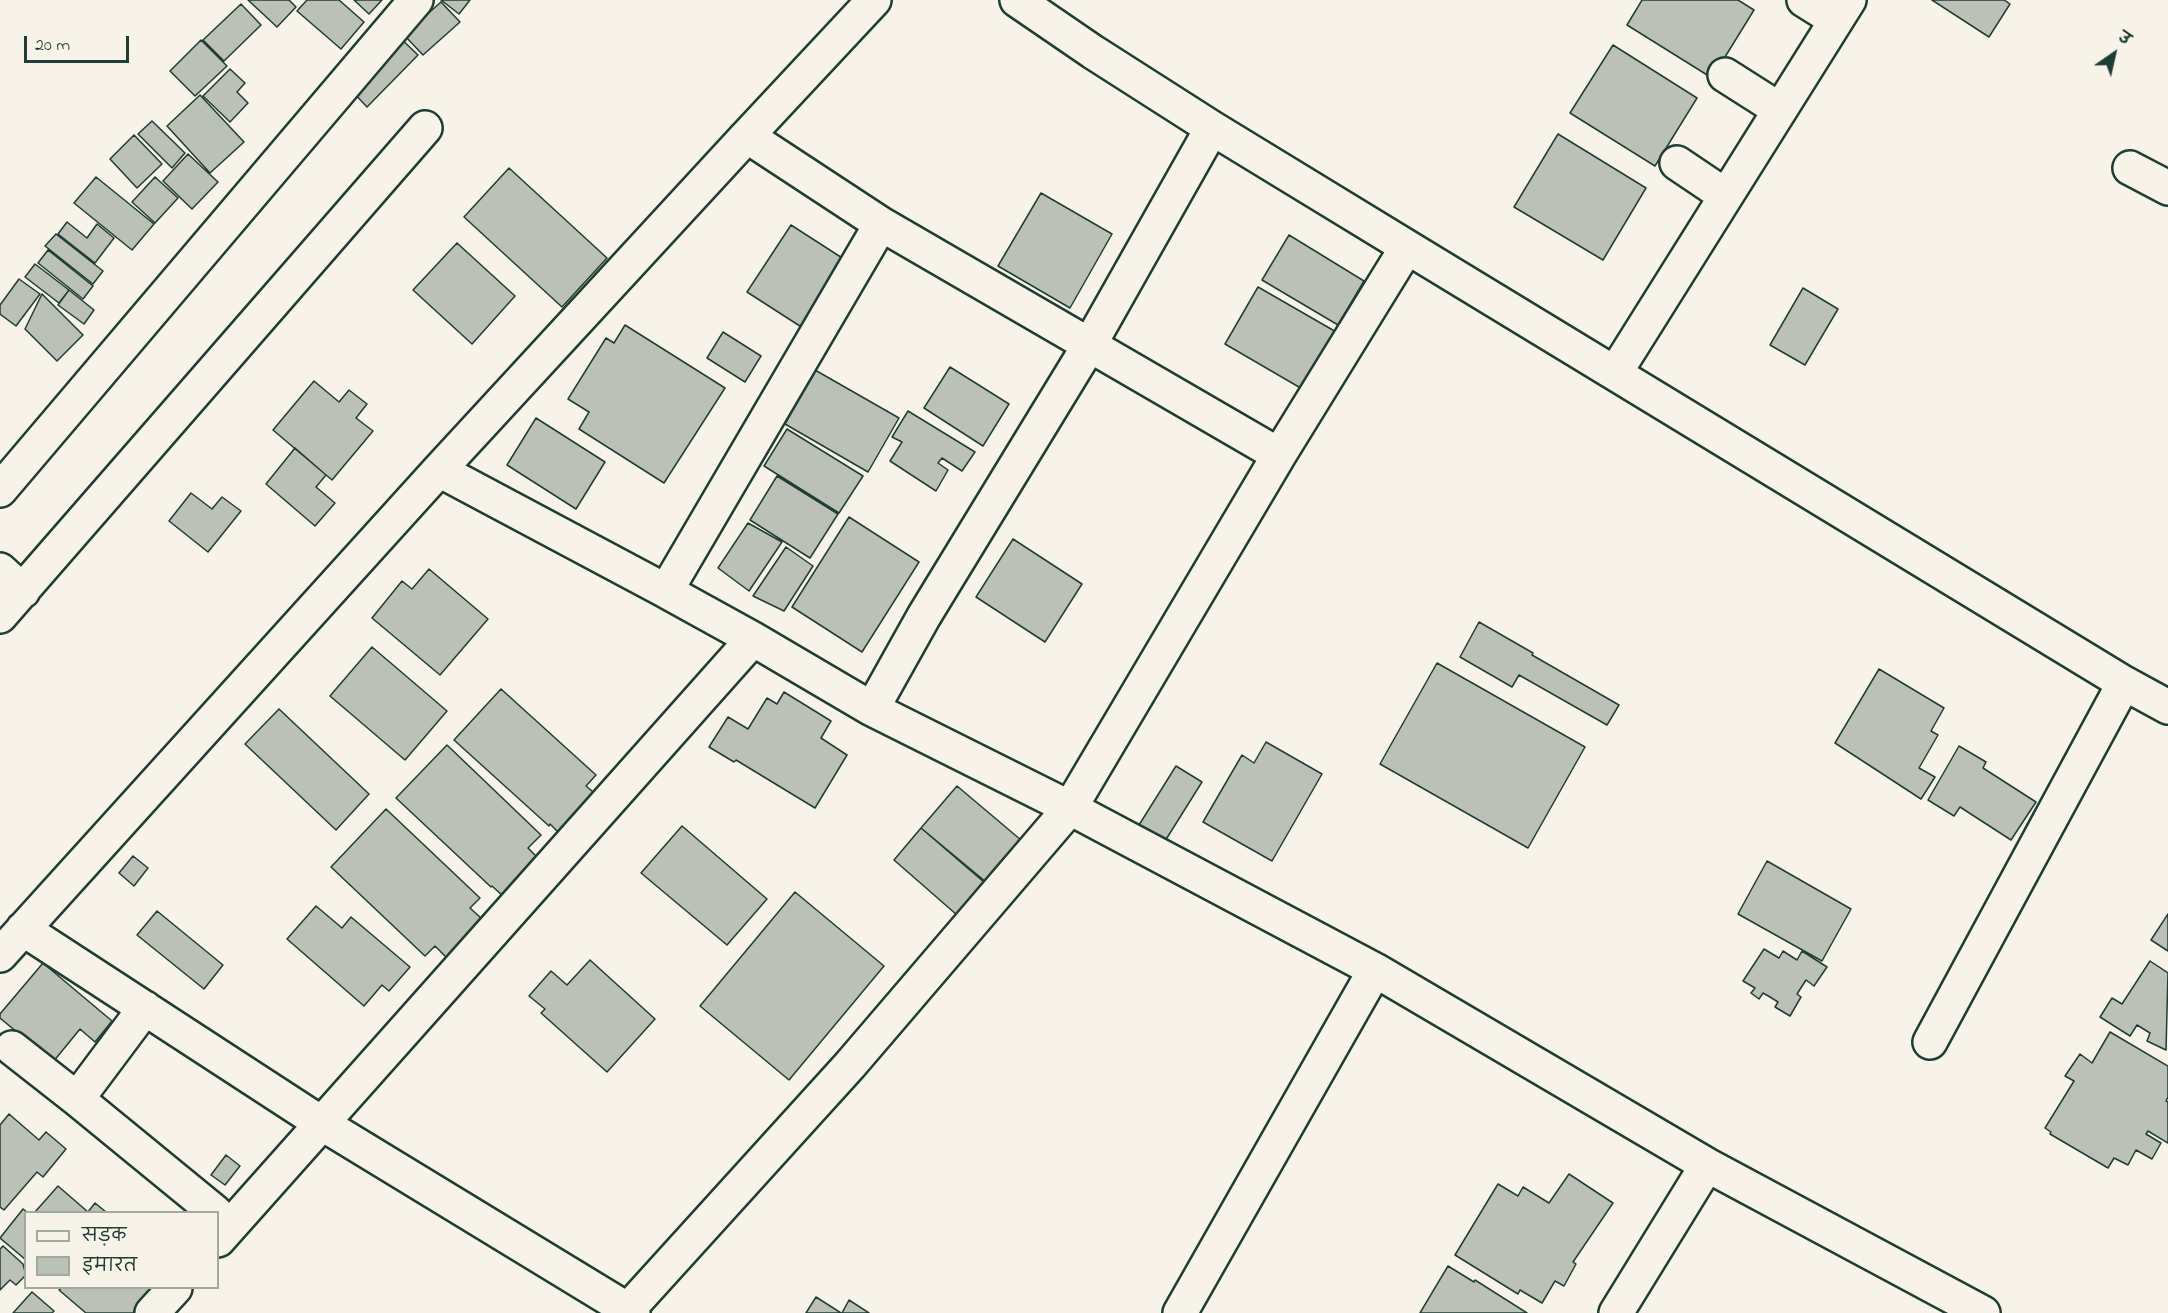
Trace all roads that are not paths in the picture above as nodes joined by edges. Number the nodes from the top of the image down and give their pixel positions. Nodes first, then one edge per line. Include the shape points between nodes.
1 (416, 0) edge
2 (874, 0) edge
3 (1017, 0) edge
4 (1804, 0) edge
5 (1843, 10) edge
6 (1725, 75) dead end
7 (1780, 110) junction
8 (425, 128) dead end
9 (1212, 128) junction
10 (747, 136) junction
11 (1677, 163) dead end
12 (2130, 168) dead end
13 (2168, 188) edge
14 (1726, 196) junction
15 (881, 224) junction
16 (1407, 247) junction
17 (1090, 344) junction
18 (1615, 373) junction
19 (1279, 455) junction
20 (439, 470) junction
21 (0, 490) edge
22 (12, 580) edge
23 (666, 591) junction
24 (0, 616) edge
25 (753, 639) junction
26 (2124, 683) junction
27 (2168, 707) edge
28 (872, 709) junction
29 (1070, 808) junction
30 (23, 929) junction
31 (0, 955) edge
32 (1375, 969) junction
33 (144, 1008) junction
34 (1930, 1042) dead end
35 (12, 1048) dead end
36 (77, 1099) junction
37 (321, 1124) junction
38 (1707, 1165) junction
39 (206, 1211) edge
40 (220, 1223) edge
41 (173, 1289) edge
42 (628, 1312) edge
43 (152, 1313) edge
44 (1180, 1313) edge
45 (1616, 1313) edge
46 (1983, 1313) edge

1 - 21 street
2 - 10 street
3 - 9 street
4 - 5 street
5 - 7 street
6 - 7 street
7 - 14 street
8 - 22 street
9 - 16 street
9 - 17 street
10 - 15 street
10 - 20 street
11 - 14 street
12 - 13 street
14 - 18 street
15 - 17 street
15 - 23 street
16 - 18 street
16 - 19 street
17 - 19 street
17 - 28 street via 924,616
18 - 26 street
19 - 29 street
20 - 23 street
20 - 30 street
22 - 24 street
23 - 25 street
25 - 28 street
25 - 37 street
26 - 27 street
26 - 34 street
28 - 29 street
29 - 32 street
29 - 42 street via 850,1065
30 - 31 street
30 - 33 street
32 - 38 street
32 - 44 street
33 - 36 street
33 - 37 street
35 - 36 street
36 - 39 street
37 - 40 street
37 - 42 street
38 - 45 street
38 - 46 street
41 - 43 street

